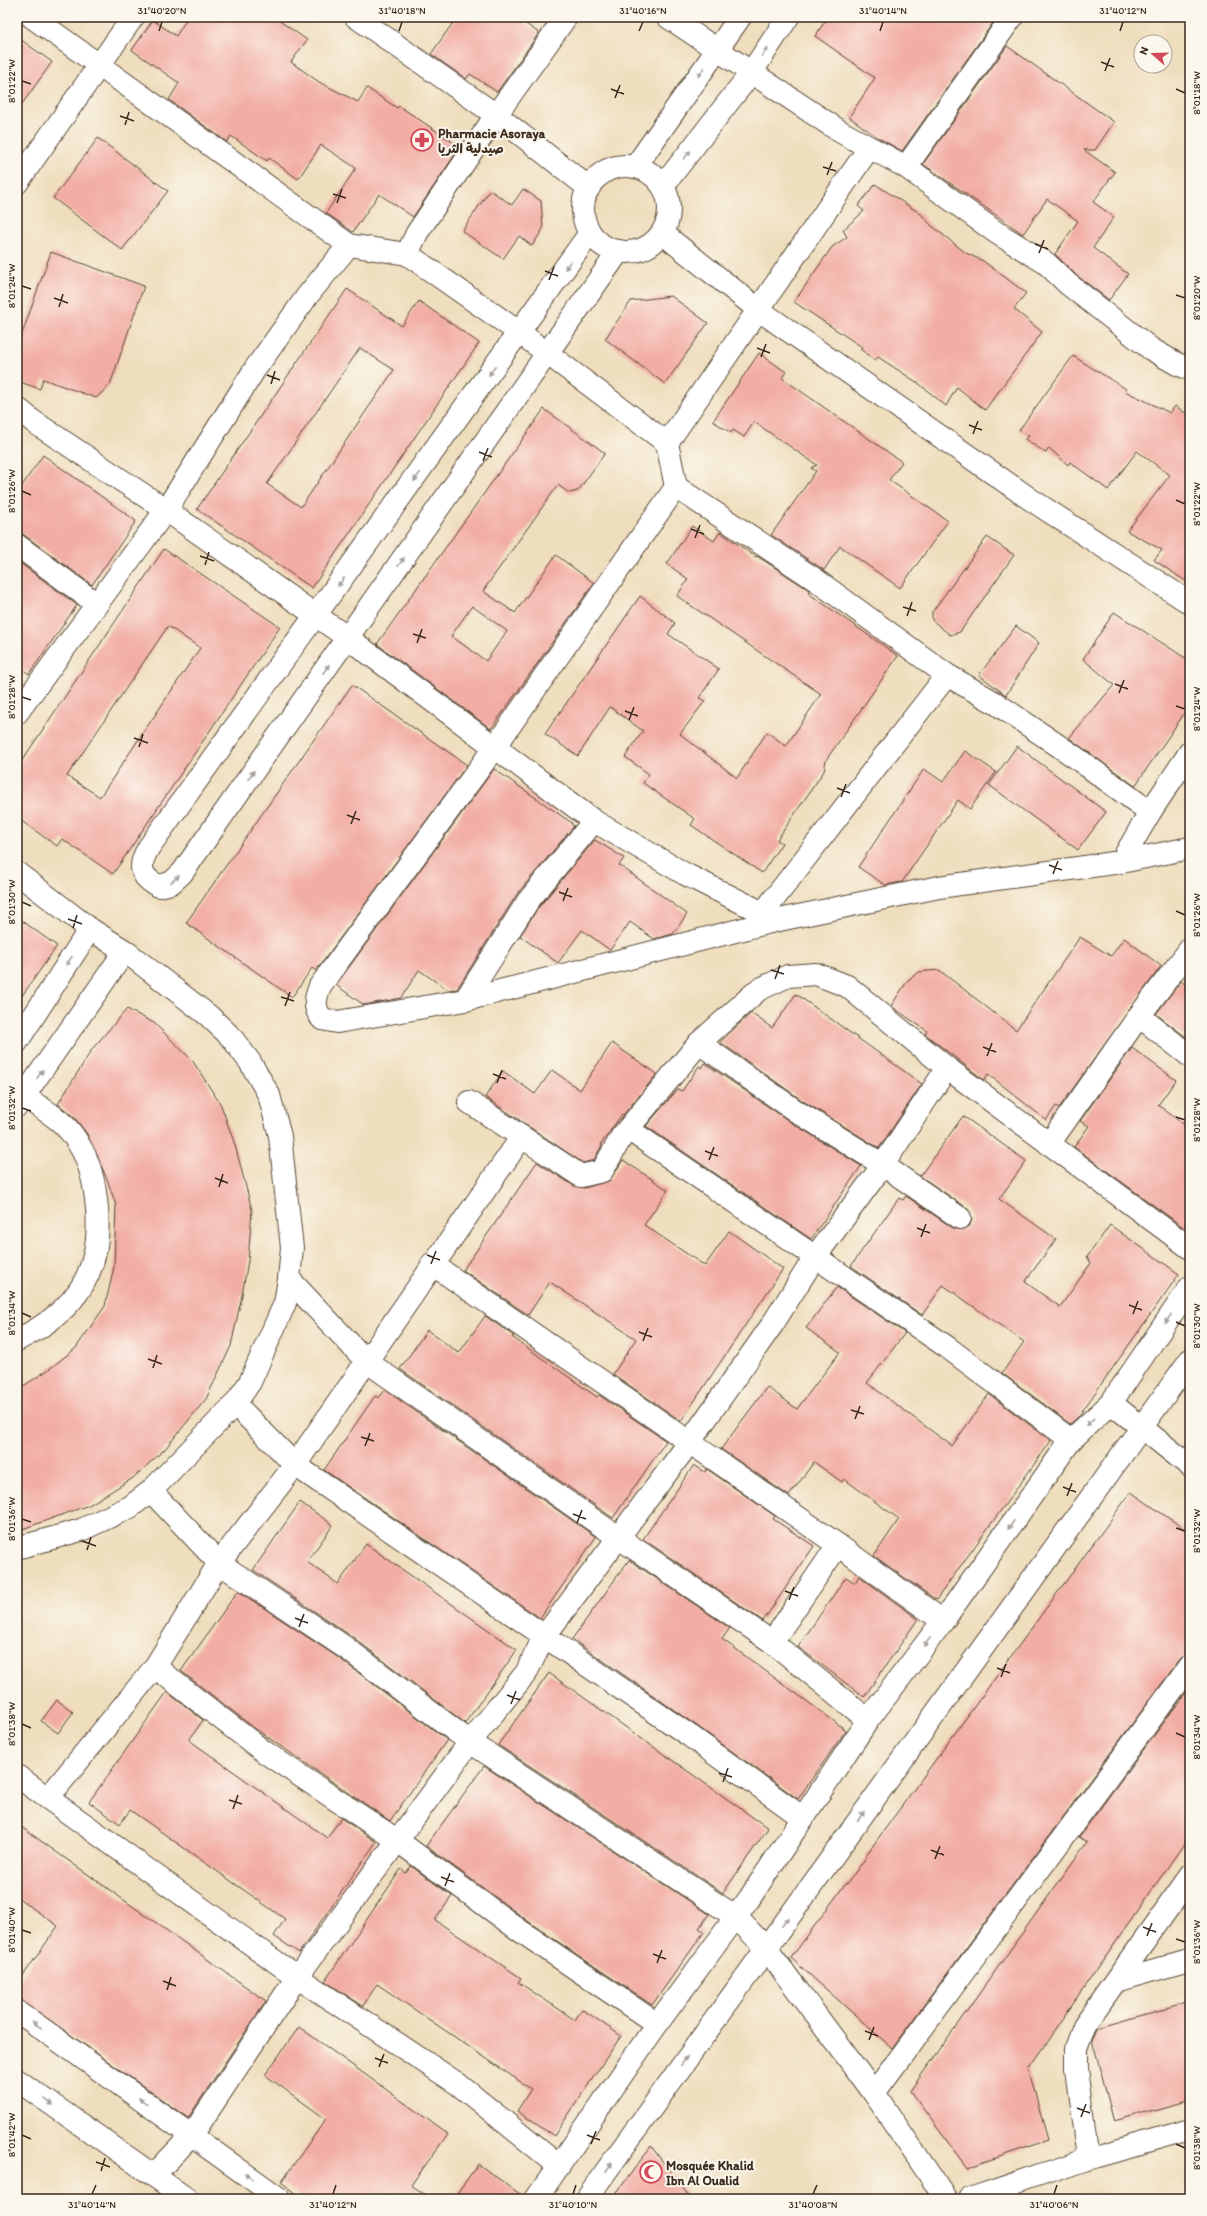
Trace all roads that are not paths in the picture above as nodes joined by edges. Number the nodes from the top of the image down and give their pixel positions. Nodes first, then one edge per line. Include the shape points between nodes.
1 (32, 17) edge
2 (133, 17) edge
3 (356, 17) edge
4 (566, 17) edge
5 (668, 17) edge
6 (740, 17) edge
7 (788, 17) edge
8 (1012, 17) edge
9 (716, 49) junction
10 (100, 66) junction
11 (751, 73) junction
12 (496, 115) junction
13 (869, 148) junction
14 (635, 167) junction
15 (906, 167) junction
16 (18, 178) edge
17 (663, 186) junction
18 (589, 188) junction
19 (662, 233) junction
20 (590, 234) junction
21 (349, 245) junction
22 (619, 251) junction
23 (407, 254) junction
24 (760, 310) junction
25 (520, 333) junction
26 (548, 354) junction
27 (1190, 369) edge
28 (17, 408) edge
29 (666, 443) junction
30 (676, 487) junction
31 (166, 510) junction
32 (17, 545) edge
33 (1190, 603) edge
34 (97, 604) junction
35 (316, 616) junction
36 (348, 638) junction
37 (947, 675) junction
38 (17, 713) edge
39 (495, 747) junction
40 (1190, 752) edge
41 (1150, 812) junction
42 (594, 821) junction
43 (1190, 848) edge
44 (1121, 862) junction
45 (17, 873) edge
46 (768, 917) junction
47 (90, 929) junction
48 (1190, 949) edge
49 (125, 951) junction
50 (465, 1000) junction
51 (1138, 1016) junction
52 (17, 1042) edge
53 (699, 1043) junction
54 (1190, 1056) edge
55 (947, 1068) junction
56 (19, 1098) edge
57 (469, 1102) dead end
58 (628, 1129) junction
59 (521, 1138) junction
60 (1049, 1144) junction
61 (883, 1165) junction
62 (960, 1218) dead end
63 (1190, 1248) edge
64 (815, 1257) junction
65 (432, 1264) junction
66 (289, 1279) junction
67 (1190, 1287) edge
68 (17, 1340) edge
69 (1190, 1360) edge
70 (366, 1361) junction
71 (1110, 1403) junction
72 (235, 1404) junction
73 (1140, 1428) junction
74 (1071, 1440) junction
75 (689, 1443) junction
76 (295, 1465) junction
77 (1190, 1466) edge
78 (152, 1491) junction
79 (619, 1538) junction
80 (838, 1545) junction
81 (17, 1548) edge
82 (219, 1562) junction
83 (943, 1621) junction
84 (544, 1637) junction
85 (772, 1642) junction
86 (1190, 1666) edge
87 (155, 1667) junction
88 (868, 1720) junction
89 (470, 1742) junction
90 (17, 1776) edge
91 (48, 1798) junction
92 (803, 1818) junction
93 (398, 1840) junction
94 (1190, 1876) edge
95 (736, 1917) junction
96 (766, 1948) junction
97 (1190, 1960) edge
98 (297, 1977) junction
99 (1116, 1981) junction
100 (17, 2011) edge
101 (656, 2024) junction
102 (17, 2080) edge
103 (874, 2094) junction
104 (1190, 2130) edge
105 (192, 2134) junction
106 (1088, 2159) junction
107 (559, 2166) junction
108 (154, 2175) junction
109 (187, 2199) edge
110 (280, 2199) edge
111 (536, 2199) edge
112 (586, 2199) edge
113 (946, 2199) edge
114 (970, 2199) edge

1 - 10 street
2 - 10 street
3 - 12 street
4 - 12 street
5 - 9 street
6 - 9 street
11 -> 7 street
8 - 15 street
9 - 11 street
9 -> 14 street
10 - 16 street
10 - 21 street
11 - 13 street
17 -> 11 street
12 - 18 street
12 - 23 street via 417,233
13 - 15 street
13 - 24 street
14 - 17 street via 655,177
14 - 18 street via 621,166 608,170 597,177
15 - 27 street via 997,232 1046,263 1068,284 1151,349
17 - 19 street via 670,210
18 - 20 street via 584,199 583,211
19 - 22 street via 652,244 639,250 625,253
19 - 24 street
20 - 22 street via 611,250
20 -> 25 street
21 - 23 street
21 - 31 street via 308,295 255,369
22 - 26 street
23 - 25 street
24 - 29 street
24 - 33 street via 1030,499
25 - 26 street
25 -> 35 street
26 - 29 street
36 -> 26 street
28 - 31 street
29 - 30 street
30 - 37 street via 816,580
30 - 39 street
31 - 34 street
31 - 35 street
32 - 34 street
34 - 38 street
35 - 36 street
35 -> 36 street via 149,847 143,858 142,870 148,881 159,886 171,883 182,873
36 - 39 street
37 - 41 street via 997,704
37 - 46 street
39 - 42 street
39 - 50 street via 320,986 315,1007 322,1019 337,1022
40 - 41 street
41 - 44 street
42 - 46 street via 685,874
42 - 50 street via 528,901
43 - 44 street
44 - 46 street via 939,887
45 - 47 street
46 - 50 street
47 - 49 street
47 -> 52 street
48 - 51 street
56 -> 49 street
49 - 66 street via 209,1016 231,1037 250,1062 269,1095 280,1136 287,1190 292,1248
51 - 54 street
51 - 60 street
53 - 55 street via 758,990 788,976 816,974 847,986
53 - 58 street
53 - 61 street via 796,1111
55 - 60 street
55 - 61 street
56 - 68 street via 58,1120 71,1133 85,1154 93,1176 98,1238 92,1264 72,1301 39,1329
57 - 59 street
58 - 59 street via 602,1171 581,1176
58 - 64 street
59 - 65 street
60 - 63 street
61 - 62 street
61 - 64 street
64 - 74 street via 947,1347
64 - 75 street
65 - 70 street
65 - 75 street
66 - 70 street
66 - 72 street via 285,1302 250,1382
67 -> 71 street
69 - 73 street
70 - 76 street
70 - 79 street
71 - 73 street
71 -> 74 street
72 - 76 street
72 - 78 street
73 - 77 street
96 -> 73 street
74 -> 83 street
75 - 79 street
75 - 80 street
76 - 82 street
76 - 84 street
78 - 81 street via 130,1507 81,1530
78 - 82 street
79 - 84 street
79 - 85 street
80 - 83 street
80 - 85 street
82 - 87 street
82 - 89 street via 346,1648
83 -> 88 street
84 - 89 street via 526,1672
84 - 92 street
85 - 88 street
86 - 103 street
87 - 91 street
87 - 93 street via 263,1751
88 - 92 street
89 - 93 street
89 - 95 street
90 - 91 street
91 - 98 street
92 - 95 street
93 - 98 street
93 - 101 street via 519,1930
94 - 99 street
95 - 96 street
95 - 101 street
96 - 103 street
112 -> 96 street
97 - 99 street
98 - 105 street
98 - 107 street via 458,2084
99 - 106 street via 1085,2024 1076,2048 1076,2069
105 -> 100 street
101 - 107 street
102 -> 108 street
103 - 113 street
104 - 106 street
105 - 108 street
110 -> 105 street
106 - 114 street
107 - 111 street
108 - 109 street

